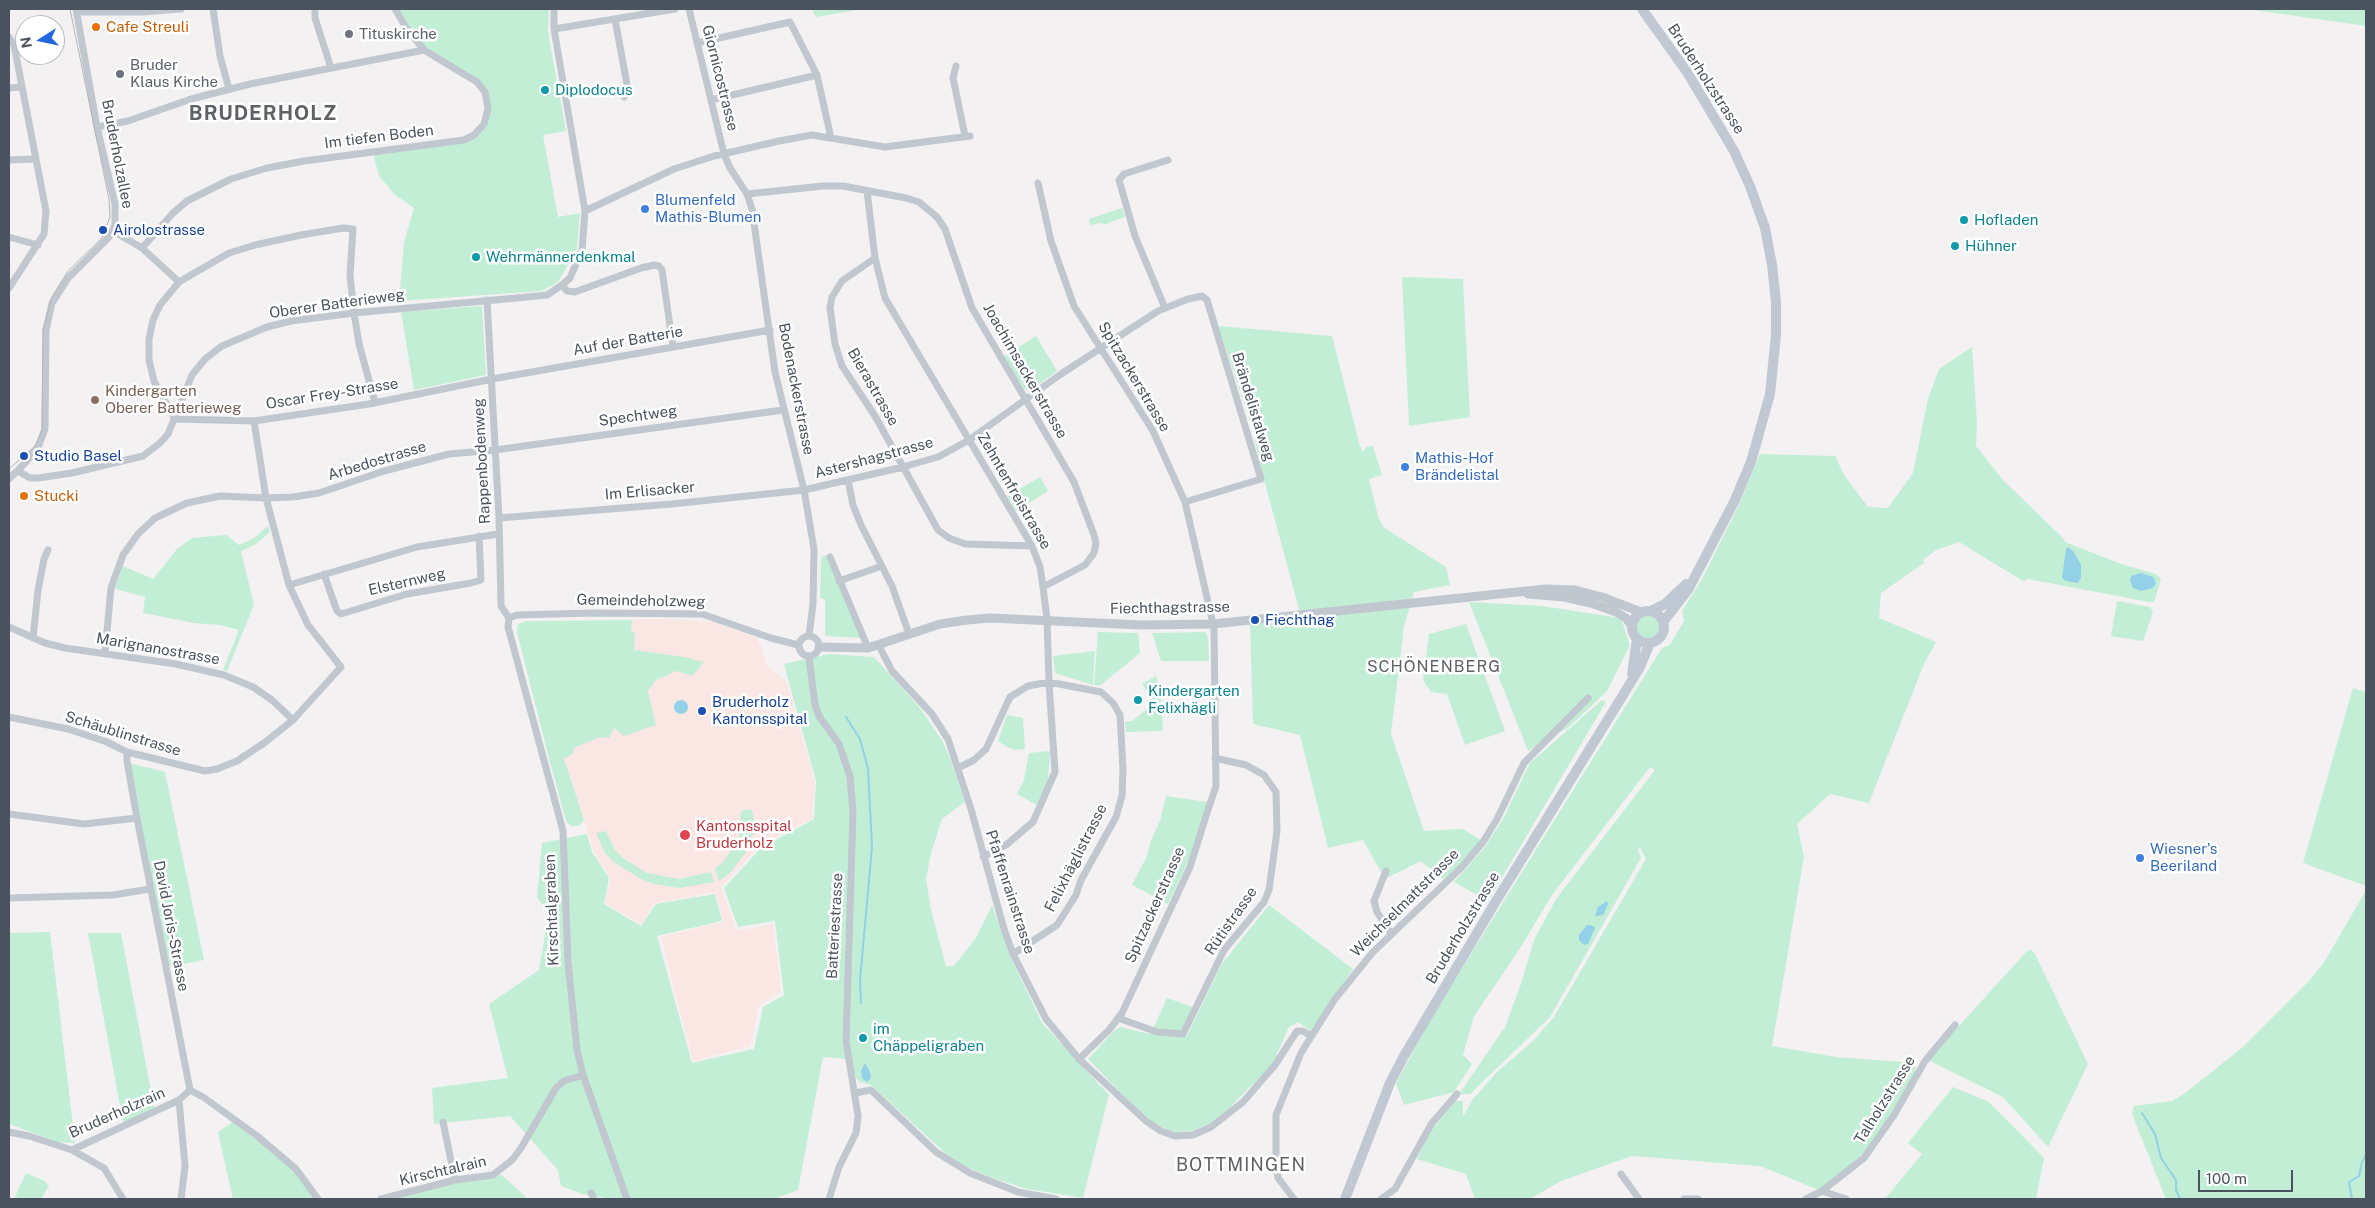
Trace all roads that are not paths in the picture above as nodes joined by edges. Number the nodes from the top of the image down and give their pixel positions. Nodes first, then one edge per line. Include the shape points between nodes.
1 (181, 9) edge
2 (213, 9) edge
3 (315, 9) edge
4 (394, 9) edge
5 (554, 9) edge
6 (675, 9) edge
7 (689, 9) edge
8 (1642, 9) edge
9 (77, 10) edge
10 (615, 20) junction
11 (554, 29) junction
12 (9, 37) edge
13 (697, 43) junction
14 (424, 50) junction
15 (956, 66) dead end
16 (331, 68) junction
17 (817, 75) junction
18 (9, 88) edge
19 (22, 88) junction
20 (229, 89) junction
21 (624, 97) dead end
22 (711, 100) junction
23 (97, 127) junction
24 (831, 138) junction
25 (724, 154) junction
26 (35, 159) junction
27 (9, 160) edge
28 (1168, 160) dead end
29 (1038, 183) dead end
30 (868, 191) junction
31 (747, 194) junction
32 (585, 212) junction
33 (113, 231) junction
34 (9, 237) edge
35 (38, 245) junction
36 (142, 248) junction
37 (875, 258) junction
38 (179, 282) junction
39 (562, 286) junction
40 (9, 288) edge
41 (1205, 297) joint
42 (487, 300) junction
43 (1165, 308) junction
44 (354, 313) junction
45 (770, 330) junction
46 (673, 347) junction
47 (1100, 349) junction
48 (492, 379) junction
49 (1026, 400) junction
50 (375, 402) junction
51 (784, 410) junction
52 (175, 419) junction
53 (254, 421) junction
54 (969, 440) junction
55 (495, 450) junction
56 (903, 467) junction
57 (18, 471) junction
58 (9, 479) edge
59 (848, 480) junction
60 (804, 490) junction
61 (266, 498) junction
62 (1185, 502) junction
63 (499, 518) junction
64 (498, 534) junction
65 (479, 536) junction
66 (1032, 546) junction
67 (48, 550) dead end
68 (830, 557) dead end
69 (882, 566) junction
70 (1700, 568) junction
71 (324, 574) junction
72 (839, 581) junction
73 (290, 585) junction
74 (1044, 587) junction
75 (1506, 594) junction
76 (1646, 612) junction
77 (509, 618) junction
78 (1047, 619) junction
79 (1663, 622) junction
80 (1213, 624) junction
81 (1632, 625) junction
82 (9, 627) edge
83 (909, 634) junction
84 (809, 636) junction
85 (32, 638) junction
86 (1637, 639) junction
87 (1650, 643) junction
88 (798, 644) junction
89 (879, 646) junction
90 (819, 647) junction
91 (868, 648) junction
92 (105, 653) junction
93 (809, 656) junction
94 (1049, 682) junction
95 (1629, 684) junction
96 (1588, 698) dead end
97 (9, 717) edge
98 (293, 720) junction
99 (127, 752) junction
100 (1215, 758) junction
101 (958, 768) junction
102 (9, 814) edge
103 (137, 818) junction
104 (983, 857) junction
105 (1386, 872) dead end
106 (150, 889) junction
107 (9, 898) edge
108 (1391, 933) junction
109 (1013, 954) junction
110 (1118, 1018) junction
111 (1955, 1025) dead end
112 (1311, 1036) junction
113 (1079, 1059) junction
114 (584, 1075) junction
115 (190, 1090) junction
116 (854, 1093) junction
117 (1457, 1094) dead end
118 (179, 1100) junction
119 (443, 1122) dead end
120 (9, 1132) edge
121 (72, 1150) junction
122 (1621, 1174) dead end
123 (455, 1180) junction
124 (1822, 1191) junction
125 (1018, 1196) edge
126 (123, 1199) edge
127 (181, 1199) edge
128 (318, 1199) edge
129 (381, 1199) edge
130 (627, 1199) edge
131 (829, 1199) edge
132 (1056, 1199) edge
133 (1294, 1199) edge
134 (1345, 1199) edge
135 (1381, 1199) edge
136 (1639, 1199) edge
137 (1684, 1199) edge
138 (1698, 1199) edge
139 (1806, 1199) edge
140 (1846, 1199) edge

1 - 9 street via 143,12
2 - 20 street
3 - 16 street
4 - 14 street, Im tiefen Boden
5 - 11 street
6 - 10 street
7 - 13 street, Giornicostrasse
8 - 70 main road, Bruderholzstrasse via 1688,72 1734,151 1764,228 1776,302 1774,368 1765,417 1751,462
9 - 23 street, Bruderholzallee
10 - 11 street
10 - 21 street via 628,90
11 - 32 street
12 - 19 street via 14,45
13 - 17 street via 790,22
13 - 22 street, Giornicostrasse
14 - 16 street
14 - 36 street, Im tiefen Boden via 477,82 484,92 488,109 484,124 474,135 464,140 304,160 231,179 172,212
15 - 24 street via 953,78 967,136 885,147
16 - 20 street
17 - 22 street
17 - 24 street
18 - 19 street
19 - 26 street
20 - 23 street
22 - 25 street, Giornicostrasse
23 - 33 street, Bruderholzallee via 115,204
24 - 25 street via 812,135
25 - 31 street, Bodenackerstrasse
25 - 32 street via 674,169
26 - 27 street
26 - 35 street via 46,211 44,234
28 - 43 street via 1124,174 1119,180 1135,236
29 - 47 street, Spitzackerstrasse via 1050,241 1061,274 1074,306
30 - 31 street, Joachimsackerstrasse via 823,186
30 - 37 street, Zehntenfreistrasse
30 - 49 street, Joachimsackerstrasse via 919,202 937,217 945,230 972,308
31 - 45 street, Bodenackerstrasse via 754,217
32 - 39 street via 582,250 570,278
33 - 36 street
33 - 57 street, Bruderholzallee via 100,248 74,270 52,303 46,330 45,429 38,445
34 - 35 street
35 - 40 street
36 - 38 street
37 - 54 street, Zehntenfreistrasse via 885,298
37 - 56 street, Bierastrasse via 842,281 836,288 830,308 842,366
38 - 44 street via 229,253 255,245 343,228 353,229 350,275
38 - 52 street via 160,305 148,339 154,381
39 - 42 street, Oberer Batterieweg via 547,295
39 - 46 street via 575,292 642,268 659,266
41 - 43 street, Astershagstrasse via 1197,296
41 - 62 street, Brändelistalweg via 1261,479
42 - 44 street, Oberer Batterieweg
42 - 48 street, Rappenbodenweg
43 - 47 street, Astershagstrasse
44 - 50 street
44 - 52 street, Oberer Batterieweg via 267,327 222,346 192,375
45 - 46 street, Auf der Batterie
45 - 51 street, Bodenackerstrasse
46 - 48 street, Auf der Batterie
47 - 49 street, Astershagstrasse
47 - 62 street, Spitzackerstrasse via 1153,431
48 - 50 street, Oscar Frey-Strasse
48 - 55 street, Rappenbodenweg
49 - 54 street, Astershagstrasse
49 - 74 street, Joachimsackerstrasse via 1080,492 1096,543 1094,553 1085,565
50 - 53 street, Oscar Frey-Strasse
51 - 55 street, Spechtweg
51 - 60 street, Bodenackerstrasse
52 - 53 street, Oscar Frey-Strasse
52 - 57 street, Oberer Batterieweg via 160,443 143,456 128,461 38,478 30,478
53 - 61 street
54 - 56 street, Astershagstrasse via 938,457
54 - 66 street, Zehntenfreistrasse
55 - 61 street, Arbedostrasse via 449,454 319,493
55 - 63 street, Rappenbodenweg
56 - 59 street, Astershagstrasse
56 - 66 street, Bierastrasse via 930,519 949,538 965,544
57 - 58 street, Bruderholzallee
59 - 60 street, Astershagstrasse
59 - 69 street via 853,506
60 - 63 street, Im Erlisacker
60 - 84 street, Bodenackerstrasse via 814,549
61 - 73 street
61 - 92 street, Arbedostrasse via 220,496 187,503 155,518 138,534 123,554 111,588
62 - 80 street, Spitzackerstrasse
63 - 64 street, Rappenbodenweg
64 - 65 street, Elsternweg
64 - 77 street, Rappenbodenweg via 500,606
65 - 71 street, Elsternweg via 417,547
65 - 71 street, Elsternweg via 481,580 471,583 407,594 341,614 337,611
66 - 74 street, Zehntenfreistrasse
67 - 85 street
68 - 72 street
69 - 72 street
69 - 83 street
70 - 76 main road, Bruderholzstrasse via 1672,599
70 - 79 main road, Bruderholzstrasse via 1688,590
71 - 73 street, Elsternweg
72 - 91 street
73 - 98 street, Schäublinstrasse via 308,625 341,667
74 - 78 street, Zehntenfreistrasse
75 - 76 street, Fiechthagstrasse via 1526,590 1575,590
75 - 80 street, Fiechthagstrasse
75 - 81 street, Fiechthagstrasse via 1591,603 1616,612
76 - 79 main road via 1658,614
76 - 81 main road, Bruderholzstrasse via 1634,618
77 - 88 street, Gemeindeholzweg via 593,613 702,614
77 - 114 street, Kirschtalgraben via 508,627 562,831 571,1008 576,1050
78 - 80 street, Fiechthagstrasse
78 - 83 street, Fiechthagstrasse via 966,620
78 - 94 street, Zehntenfreistrasse
79 - 87 main road, Bruderholzstrasse via 1662,634
80 - 100 street, Spitzackerstrasse
81 - 86 main road, Bruderholzstrasse via 1632,633
82 - 85 street, Marignanostrasse
83 - 89 street, Fiechthagstrasse
84 - 88 street
84 - 90 street via 815,638
85 - 92 street, Marignanostrasse via 65,648
86 - 87 main road
86 - 95 main road, Bruderholzstrasse
87 - 95 main road, Bruderholzstrasse
88 - 93 street via 800,652
89 - 91 street, Fiechthagstrasse
89 - 101 street, Pfaffenrainstrasse via 892,671 932,714 948,739
90 - 91 street, Fiechthagstrasse
90 - 93 street via 817,653
92 - 98 street, Marignanostrasse via 201,668 235,678 272,700
93 - 116 street, Batteriestrasse via 815,706 839,744 853,794 846,1041
94 - 101 street via 1028,686 1010,698 986,749
94 - 104 street, Zehntenfreistrasse via 1055,772 1033,822 1006,845
94 - 109 street, Felixhäglistrasse via 1101,692 1113,702 1120,715 1122,796 1116,817 1057,925
95 - 134 main road, Bruderholzstrasse via 1404,1056 1390,1083
96 - 108 street, Weichselmattstrasse via 1524,763 1497,819 1461,868
97 - 99 street, Schäublinstrasse via 85,734
98 - 99 street, Schäublinstrasse via 237,761 217,769 205,771
99 - 103 street, David Joris-Strasse
100 - 110 street, Spitzackerstrasse via 1216,786 1190,867
100 - 110 street, Rütistrasse via 1246,766 1264,775 1276,792 1277,831 1269,890 1264,902 1224,950 1182,1034 1150,1030
101 - 104 street, Pfaffenrainstrasse
102 - 103 street via 84,824
103 - 106 street, David Joris-Strasse
104 - 109 street, Pfaffenrainstrasse
105 - 108 street via 1374,901 1377,912
106 - 107 street via 113,895
106 - 115 street, David Joris-Strasse
108 - 112 street, Weichselmattstrasse via 1359,968
109 - 113 street, Pfaffenrainstrasse via 1046,1019
110 - 113 street, Spitzackerstrasse
111 - 124 street, Talholzstrasse via 1924,1061 1894,1115 1864,1158
112 - 113 street, Pfaffenrainstrasse via 1297,1031 1275,1065 1243,1102 1210,1127 1193,1135 1175,1136 1146,1121
112 - 133 street, Weichselmattstrasse via 1287,1083 1276,1114 1277,1172 1284,1188
114 - 123 street, Kirschtalrain via 556,1088 512,1160 493,1175
114 - 130 street, Kirschtalgraben
115 - 118 street
115 - 128 street via 296,1169
116 - 125 street via 871,1090 936,1152
116 - 131 street, Batteriestrasse via 858,1116 856,1132
117 - 135 street via 1432,1123 1395,1189
118 - 121 street, Bruderholzrain
118 - 127 street via 185,1166
119 - 123 street
120 - 121 street, Bruderholzrain
121 - 126 street via 104,1168
122 - 136 street
123 - 129 street, Kirschtalrain
124 - 139 street, Talholzstrasse
124 - 140 street
125 - 132 street
137 - 138 street

